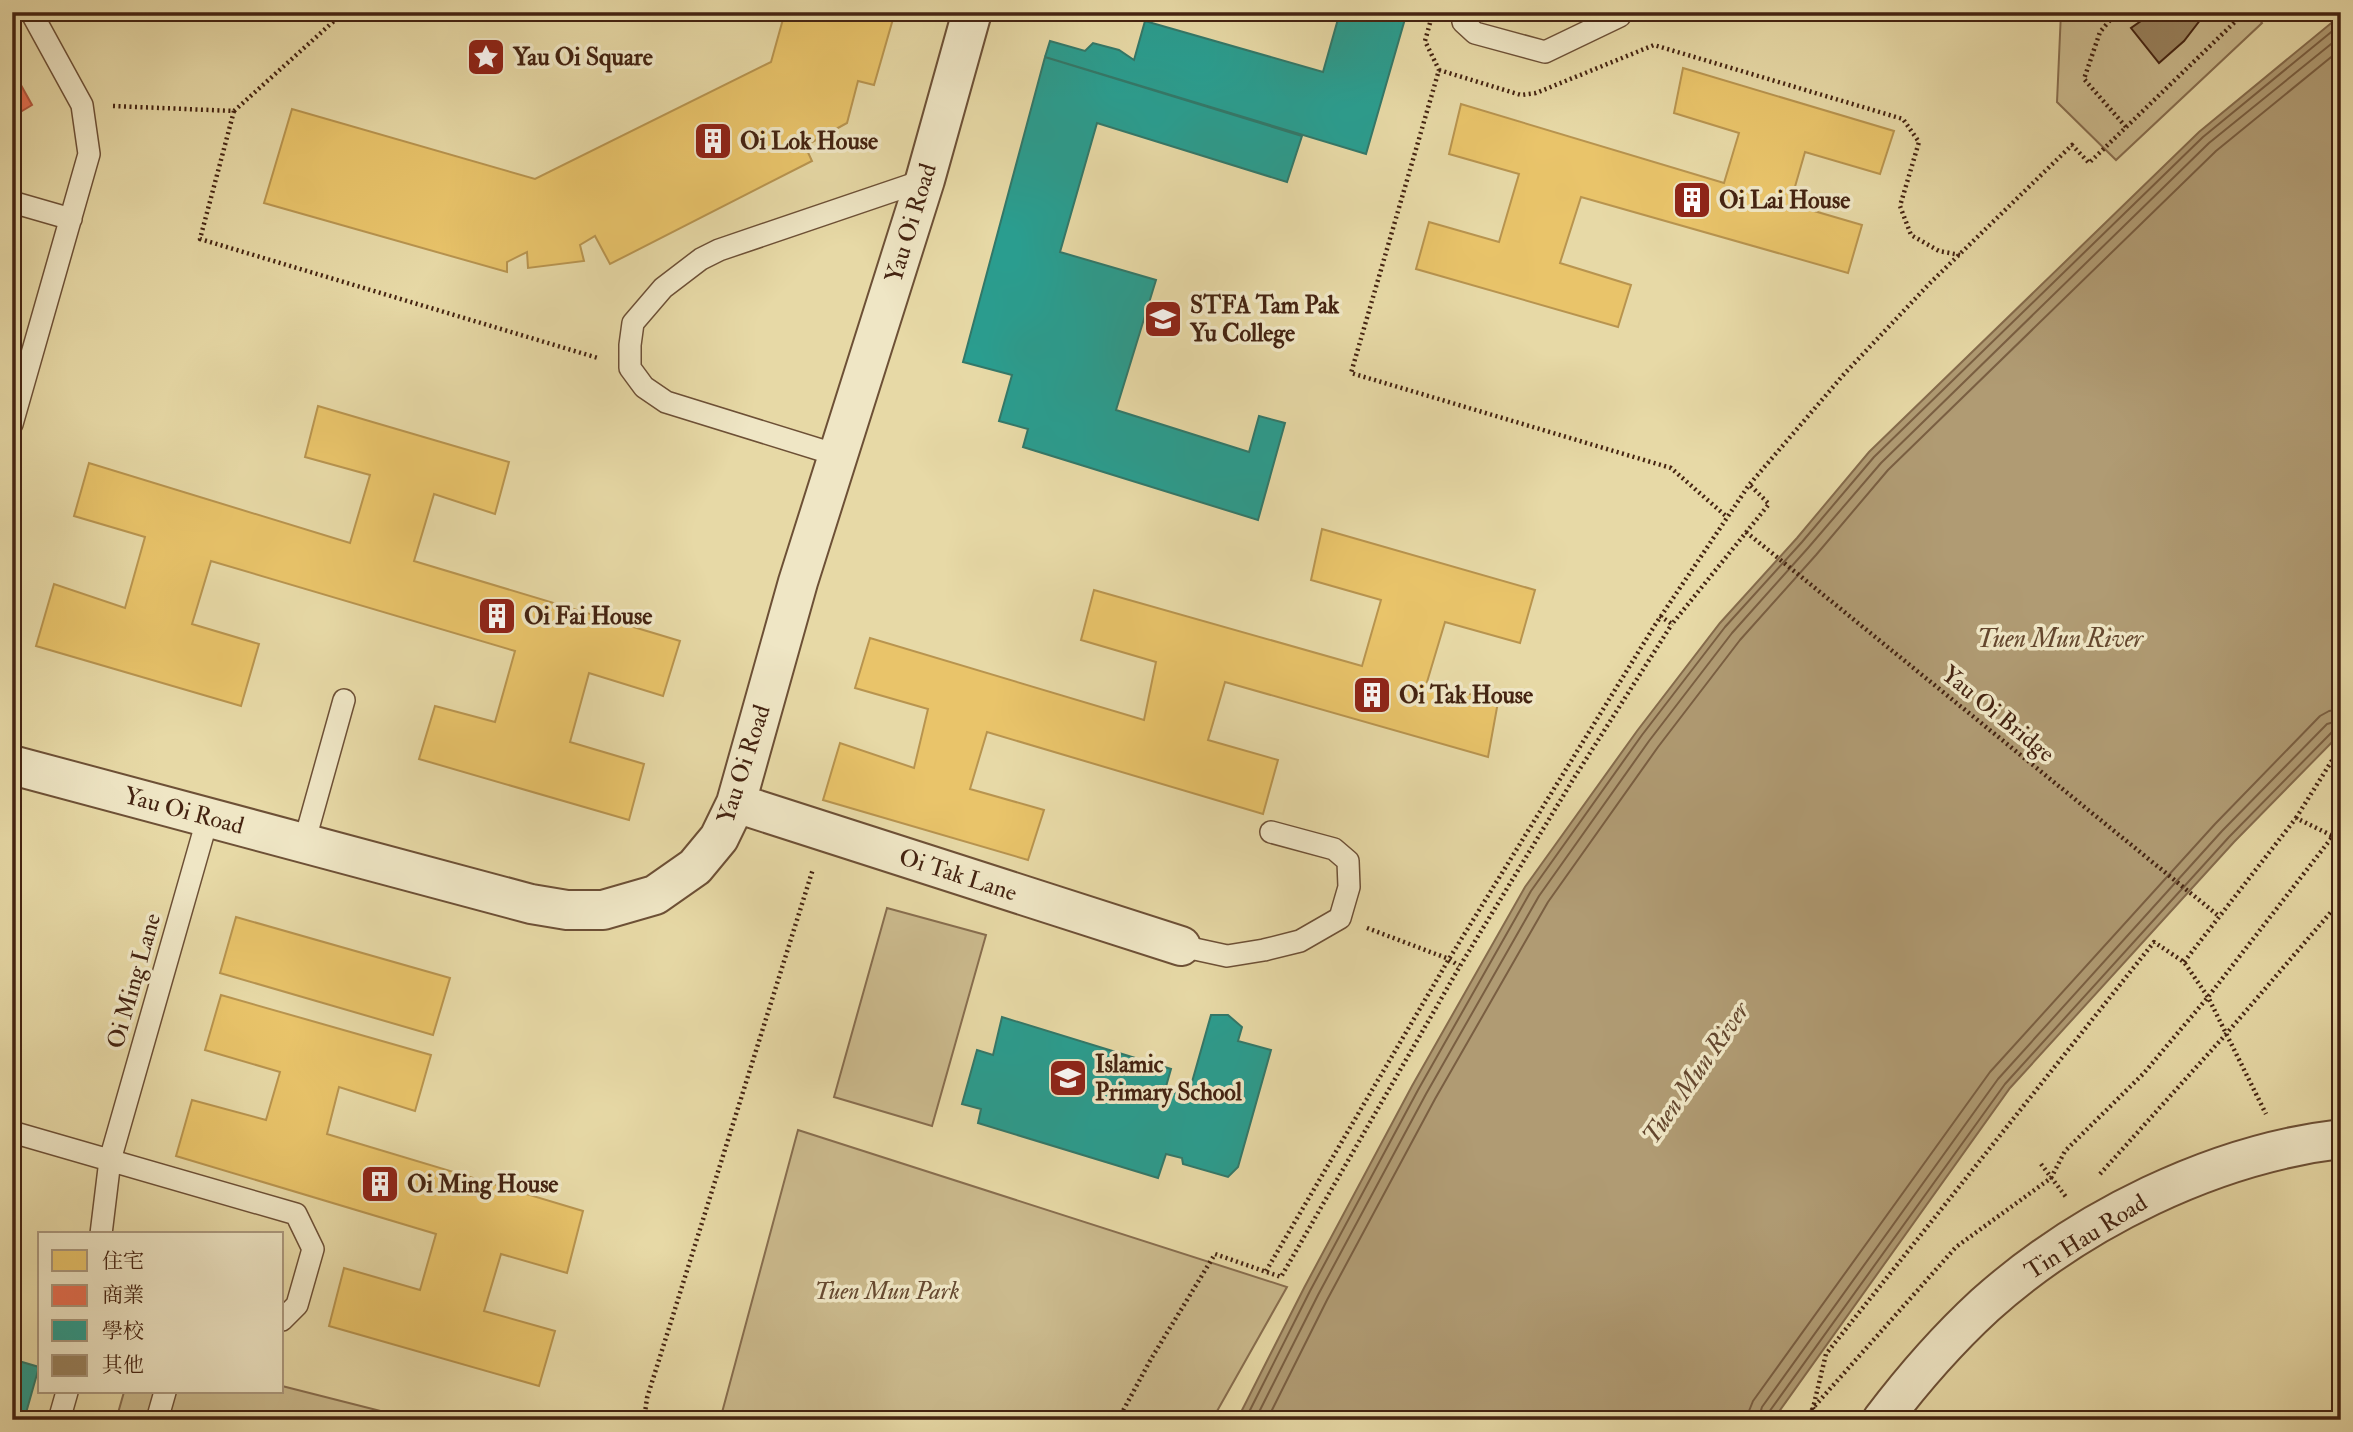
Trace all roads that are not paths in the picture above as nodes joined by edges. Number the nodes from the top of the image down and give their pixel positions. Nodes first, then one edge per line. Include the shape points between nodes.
1 (30, 12) edge
2 (972, 12) edge
3 (1462, 12) edge
4 (1622, 12) edge
5 (925, 180) junction
6 (12, 202) edge
7 (71, 219) junction
8 (12, 424) edge
9 (837, 455) junction
10 (344, 700) dead end
11 (12, 765) edge
12 (736, 803) junction
13 (208, 817) junction
14 (1271, 832) dead end
15 (304, 843) junction
16 (1181, 946) joint
17 (12, 1132) edge
18 (2341, 1139) edge
19 (110, 1160) junction
20 (101, 1232) edge
21 (284, 1318) edge
22 (66, 1394) edge
23 (164, 1394) edge
24 (59, 1420) edge
25 (157, 1420) edge
26 (1882, 1420) edge

1 - 7 lane via 82,105 89,154
2 - 5 street, Yau Oi Road
3 - 4 lane via 1463,22 1475,33 1545,52
5 - 9 street, Yau Oi Road
5 - 9 lane via 719,250 663,288 633,323 631,368 644,387 666,402
6 - 7 lane
7 - 8 lane
9 - 12 street, Yau Oi Road
10 - 15 lane
11 - 13 street, Yau Oi Road
12 - 15 street, Yau Oi Road via 719,838 695,867 655,895 603,910 531,904
12 - 16 street, Oi Tak Lane
13 - 15 street, Yau Oi Road
13 - 19 lane, Oi Ming Lane
14 - 16 lane via 1334,849 1348,861 1349,887 1340,918 1300,941 1264,950 1227,956
17 - 19 lane
18 - 26 street, Tin Hau Road via 2234,1163 2190,1179 2066,1244 1985,1305 1924,1367
19 - 20 lane, Oi Ming Lane
19 - 21 lane via 296,1214 313,1249 297,1305
22 - 24 lane
23 - 25 lane

